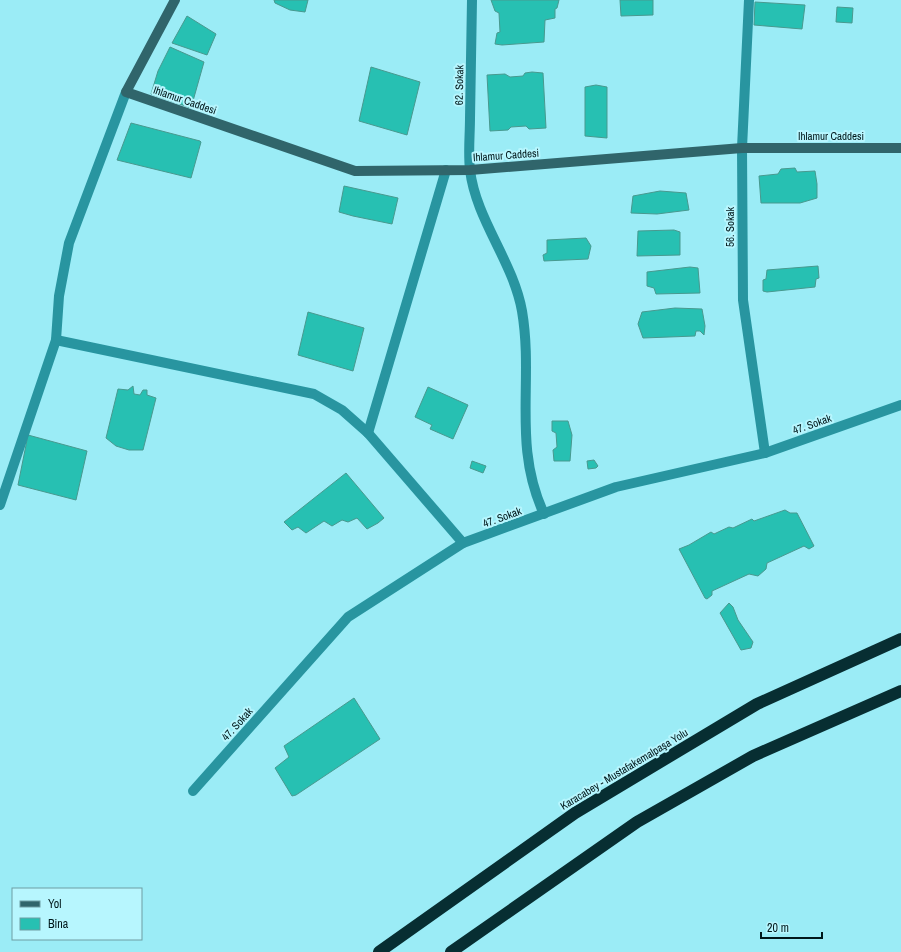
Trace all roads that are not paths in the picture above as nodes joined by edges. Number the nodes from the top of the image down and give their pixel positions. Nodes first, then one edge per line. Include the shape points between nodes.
1 (175, 0) edge
2 (472, 0) edge
3 (749, 0) edge
4 (126, 92) junction
5 (742, 148) junction
6 (901, 148) edge
7 (446, 170) junction
8 (470, 170) junction
9 (56, 340) junction
10 (901, 405) edge
11 (368, 433) junction
12 (765, 453) junction
13 (0, 505) edge
14 (544, 514) junction
15 (464, 543) junction
16 (901, 639) edge
17 (901, 691) edge
18 (194, 791) dead end
19 (379, 952) edge
20 (451, 952) edge

1 - 4 street
2 - 8 street, 62. Sokak
3 - 5 street, 56. Sokak
4 - 7 street, Ihlamur Caddesi via 356,171
4 - 9 street via 69,243 59,296
5 - 6 street, Ihlamur Caddesi
5 - 8 street, Ihlamur Caddesi
5 - 12 street, 56. Sokak via 743,300
7 - 8 street, Ihlamur Caddesi
7 - 11 street
8 - 14 street, 62. Sokak via 478,201 508,267 522,311 526,448 532,484
9 - 11 street via 314,394 342,410
9 - 13 street
10 - 12 street, 47. Sokak
11 - 15 street
12 - 14 street, 47. Sokak via 616,487
14 - 15 street, 47. Sokak
15 - 18 street, 47. Sokak via 348,617
16 - 19 highway, Karacabey - Mustafakemalpaşa Yolu via 757,704 588,805
17 - 20 highway via 753,756 637,822

